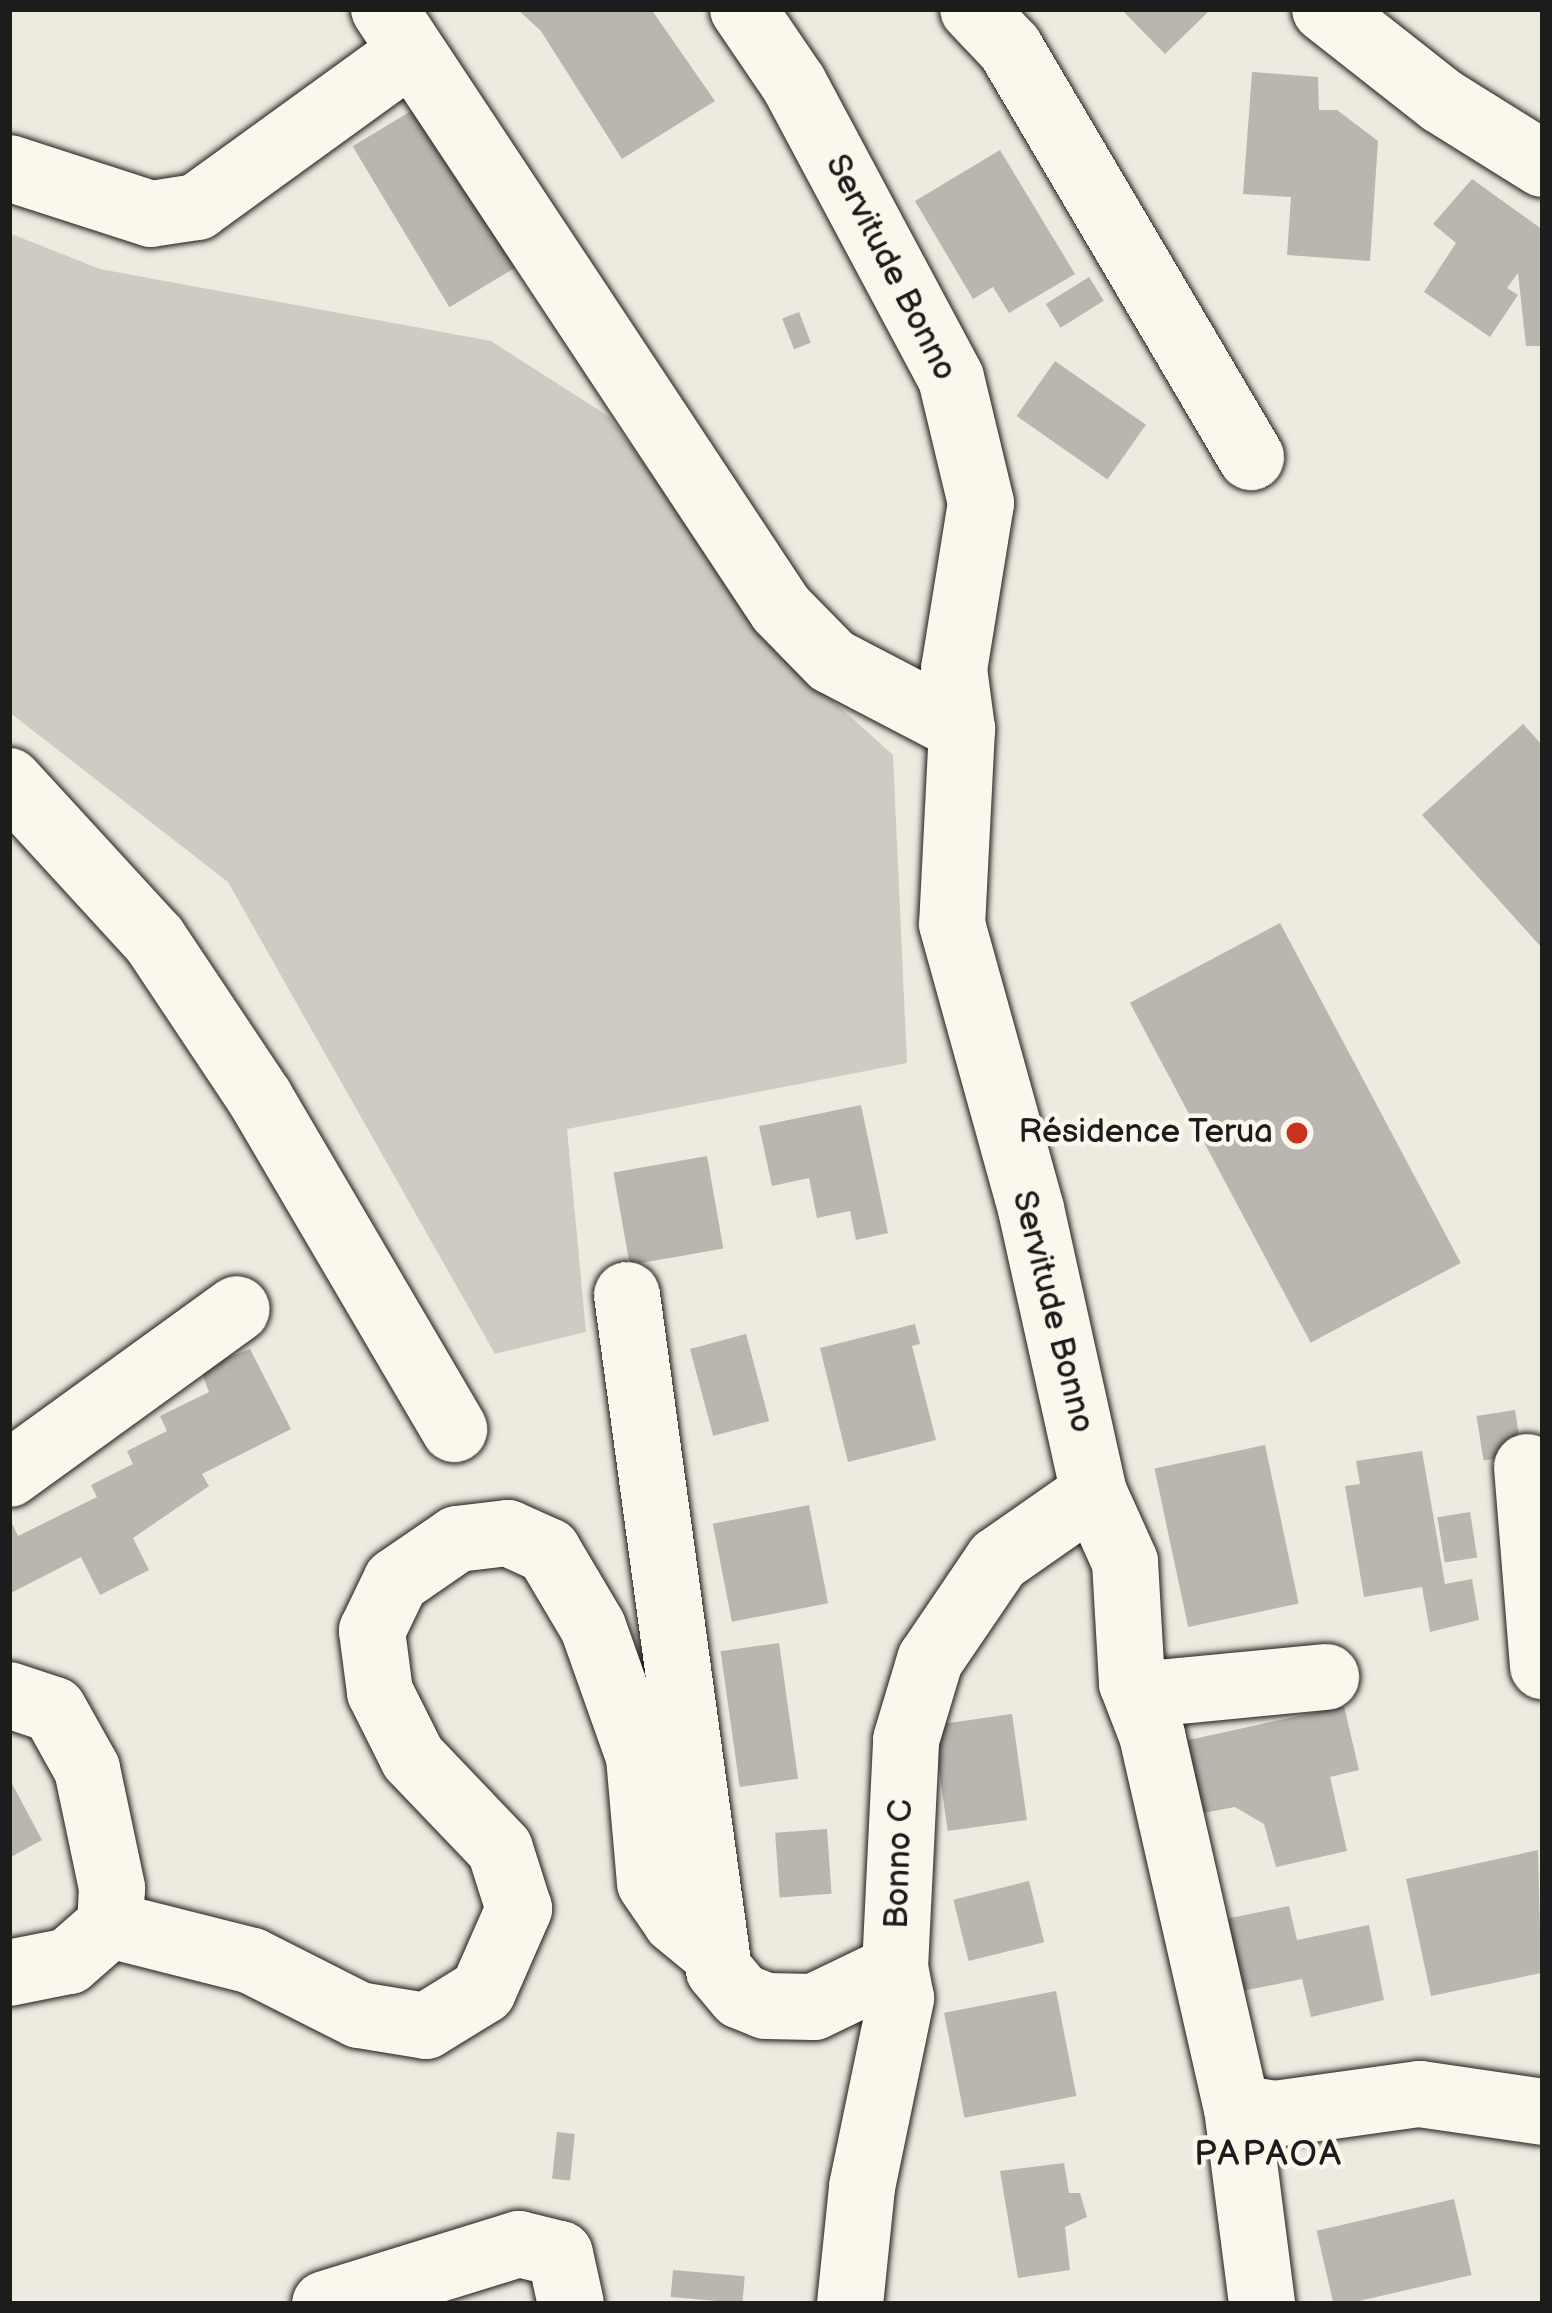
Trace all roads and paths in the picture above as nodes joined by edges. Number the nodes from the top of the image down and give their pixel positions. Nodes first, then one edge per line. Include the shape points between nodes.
1 (743, 9) edge
2 (973, 9) edge
3 (1325, 9) edge
4 (397, 30) edge
5 (1543, 164) edge
6 (9, 168) edge
7 (1251, 457) dead end
8 (962, 729) junction
9 (9, 781) edge
10 (627, 1295) dead end
11 (237, 1309) dead end
12 (454, 1430) dead end
13 (1527, 1467) dead end
14 (9, 1474) edge
15 (1094, 1493) junction
16 (1543, 1666) edge
17 (1326, 1677) dead end
18 (1132, 1683) junction
19 (9, 1695) edge
20 (110, 1925) junction
21 (716, 1954) junction
22 (896, 1969) junction
23 (9, 1973) edge
24 (1237, 2108) junction
25 (1541, 2116) edge
26 (325, 2304) edge
27 (571, 2304) edge
28 (850, 2304) edge
29 (1262, 2304) edge

1 - 8 street, Servitude Bonno via 794,84 951,378 981,503 954,669
2 - 7 street via 1010,48
3 - 5 street via 1442,101
4 - 6 street via 196,207 151,214
4 - 8 street via 781,609 832,662
8 - 15 street, Servitude Bonno via 952,924 1031,1209
9 - 12 street via 154,939 260,1098
10 - 21 street
11 - 14 street
13 - 16 street
15 - 18 street, Servitude Bonno via 1125,1562
15 - 22 street, Bonno C via 998,1560 930,1660 906,1740
17 - 18 street via 1159,1694
18 - 24 street, Servitude Bonno via 1152,1735
19 - 20 street via 54,1710 87,1769 112,1888
20 - 21 street via 252,1961 381,2019 426,2026 483,1991 519,1909 500,1849 413,1758 380,1692 372,1631 396,1582 457,1539 508,1533 548,1551 593,1627 639,1756 650,1883 676,1922
20 - 23 street via 69,1961
21 - 22 street via 742,1996 766,2006 814,2007
22 - 28 street, Bonno C via 901,1998 862,2187
24 - 25 street via 1275,2114 1420,2094
24 - 29 street, Servitude Bonno
26 - 27 street via 519,2244 560,2254

